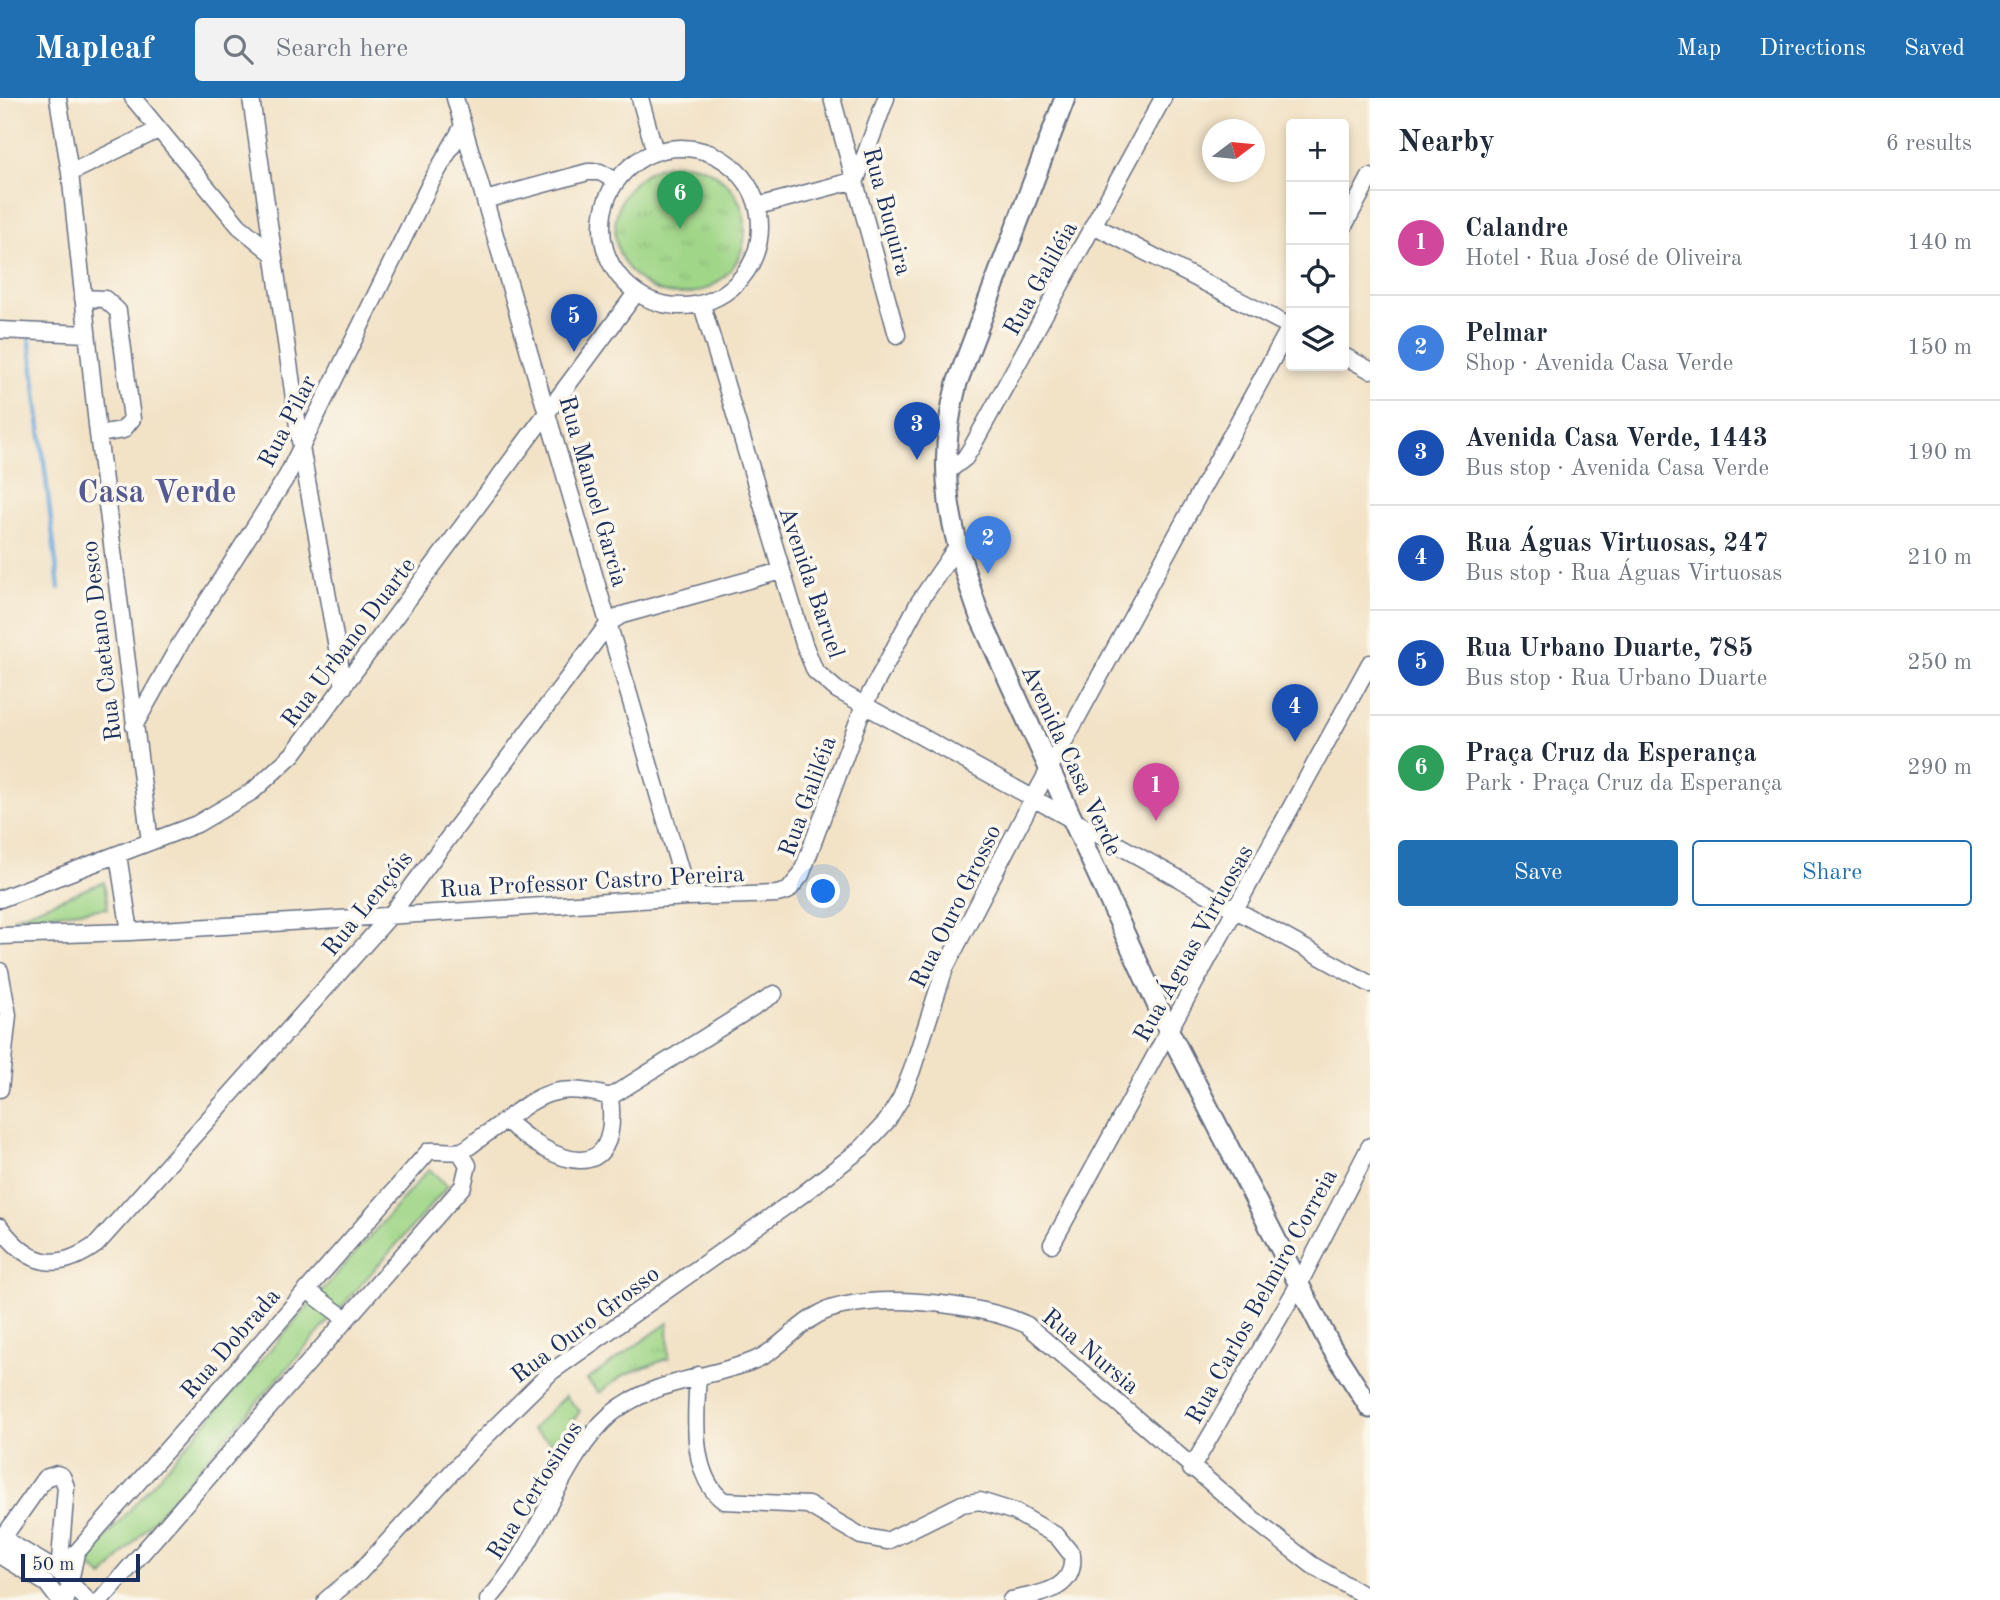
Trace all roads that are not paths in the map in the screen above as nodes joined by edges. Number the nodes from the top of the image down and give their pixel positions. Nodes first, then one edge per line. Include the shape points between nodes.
1 (58, 98) edge
2 (133, 98) edge
3 (251, 98) edge
4 (455, 98) edge
5 (640, 98) edge
6 (832, 98) edge
7 (886, 98) edge
8 (1065, 98) edge
9 (1163, 98) edge
10 (463, 126) junction
11 (158, 130) junction
12 (655, 152) junction
13 (70, 173) junction
14 (1370, 177) edge
15 (856, 180) junction
16 (616, 181) junction
17 (485, 200) junction
18 (758, 206) junction
19 (1349, 217) edge
20 (1095, 226) junction
21 (272, 253) junction
22 (636, 293) junction
23 (83, 298) junction
24 (702, 304) junction
25 (1286, 323) edge
26 (0, 330) edge
27 (87, 334) junction
28 (897, 335) dead end
29 (1286, 335) edge
30 (1349, 359) edge
31 (1370, 370) edge
32 (547, 410) junction
33 (99, 434) junction
34 (301, 447) junction
35 (947, 472) junction
36 (956, 548) junction
37 (781, 570) junction
38 (609, 623) junction
39 (1370, 663) edge
40 (344, 687) junction
41 (864, 705) junction
42 (134, 726) junction
43 (1050, 771) junction
44 (1034, 799) junction
45 (1072, 818) junction
46 (150, 842) junction
47 (118, 855) junction
48 (801, 876) joint
49 (688, 897) junction
50 (0, 899) edge
51 (1236, 913) junction
52 (390, 915) junction
53 (130, 932) junction
54 (0, 936) edge
55 (0, 971) edge
56 (1370, 984) edge
57 (774, 994) dead end
58 (1170, 1033) junction
59 (0, 1089) edge
60 (610, 1097) junction
61 (507, 1121) junction
62 (1370, 1146) edge
63 (460, 1152) junction
64 (0, 1227) edge
65 (1052, 1244) dead end
66 (1298, 1284) junction
67 (307, 1290) junction
68 (346, 1319) junction
69 (698, 1375) junction
70 (1370, 1408) edge
71 (1191, 1469) junction
72 (1, 1539) edge
73 (0, 1555) edge
74 (65, 1577) junction
75 (1370, 1599) edge
76 (59, 1600) edge
77 (66, 1600) edge
78 (87, 1600) edge
79 (101, 1600) edge
80 (326, 1600) edge
81 (488, 1600) edge
82 (1011, 1600) edge

1 - 13 street, Rua Caetano Desco
2 - 11 street
3 - 21 street
4 - 10 street, Rua Manoel Garcia
5 - 12 street
6 - 15 street, Rua Buquira
7 - 15 street
8 - 35 main road, Avenida Casa Verde via 957,383 949,412
9 - 20 street, Rua Galiléia
10 - 17 street, Rua Manoel Garcia
10 - 34 street, Rua Pilar
11 - 13 street
11 - 21 street via 239,226
12 - 16 street via 634,163
12 - 18 street via 698,149 718,156 736,169
13 - 23 street, Rua Caetano Desco
14 - 19 street
15 - 18 street
15 - 28 street, Rua Buquira
16 - 17 street via 600,172 588,172
16 - 22 street via 605,204 606,253 618,275
17 - 32 street, Rua Manoel Garcia
18 - 24 street via 761,231 756,256 743,278 725,294
20 - 25 street
20 - 35 street, Rua Galiléia via 969,452
21 - 34 street
22 - 24 street via 668,305
22 - 32 street, Rua Urbano Duarte
23 - 27 street, Rua Caetano Desco
23 - 33 street via 104,299 118,311 132,419 123,429
24 - 37 street, Avenida Baruel
26 - 27 street
27 - 33 street, Rua Caetano Desco
29 - 43 street, Rua Ouro Grosso
30 - 31 street
32 - 38 street, Rua Manoel Garcia
32 - 40 street, Rua Urbano Duarte
33 - 42 street, Rua Caetano Desco
34 - 40 street
34 - 42 street, Rua Pilar
35 - 36 main road, Avenida Casa Verde
36 - 41 street, Rua Galiléia via 919,602
36 - 43 main road, Avenida Casa Verde via 980,617
37 - 38 street via 632,612
37 - 41 street, Avenida Baruel via 815,671
38 - 49 street, Rua Manoel Garcia
38 - 52 street, Rua Lençóis
39 - 51 street, Rua Águas Virtuosas
40 - 46 street, Rua Urbano Duarte via 274,775 226,809
41 - 44 street, Avenida Baruel
41 - 48 street, Rua Galiléia
42 - 46 street, Rua Caetano Desco
43 - 44 street, Rua Ouro Grosso
43 - 45 main road, Avenida Casa Verde
44 - 45 street, Avenida Baruel
44 - 80 street, Rua Ouro Grosso via 945,968 901,1098 887,1121 862,1148 803,1195 551,1372 359,1573
45 - 51 street, Avenida Baruel
45 - 58 main road, Avenida Casa Verde
46 - 47 street, Rua Urbano Duarte
47 - 50 street, Rua Urbano Duarte
47 - 53 street
48 - 49 street, Rua Professor Castro Pereira via 788,891 777,894
49 - 52 street, Rua Professor Castro Pereira
51 - 56 street, Avenida Baruel
51 - 58 street, Rua Águas Virtuosas
52 - 53 street, Rua Professor Castro Pereira
52 - 64 street, Rua Lençóis via 97,1244 73,1258 48,1262 16,1247
53 - 54 street, Rua Professor Castro Pereira
55 - 59 street via 8,1015
57 - 60 street
58 - 65 street, Rua Águas Virtuosas
58 - 66 main road, Avenida Casa Verde
60 - 61 street via 590,1091 547,1094 527,1101
60 - 61 street via 610,1136 592,1158 574,1160 544,1150
61 - 63 street
62 - 66 street, Rua Carlos Belmiro Correia
63 - 67 street, Rua Dobrada via 429,1151
63 - 68 street via 468,1165 463,1186
66 - 70 main road, Avenida Casa Verde
66 - 71 street, Rua Carlos Belmiro Correia
67 - 68 street
67 - 74 street, Rua Dobrada via 76,1553
68 - 79 street
69 - 71 street, Rua Nursia via 760,1359 819,1314 847,1303 990,1310 1045,1337
69 - 81 street, Rua Certosinos via 635,1399 611,1415 584,1447 515,1566
69 - 82 street via 699,1448 703,1471 715,1495 732,1504 808,1505 875,1540 900,1536 962,1504 998,1504 1057,1536 1072,1555 1070,1573 1060,1586
71 - 75 street, Rua Nursia via 1312,1565
72 - 74 street
72 - 74 street via 45,1478 62,1476 66,1487
73 - 76 street via 47,1584
74 - 77 street, Rua Dobrada
74 - 78 street

